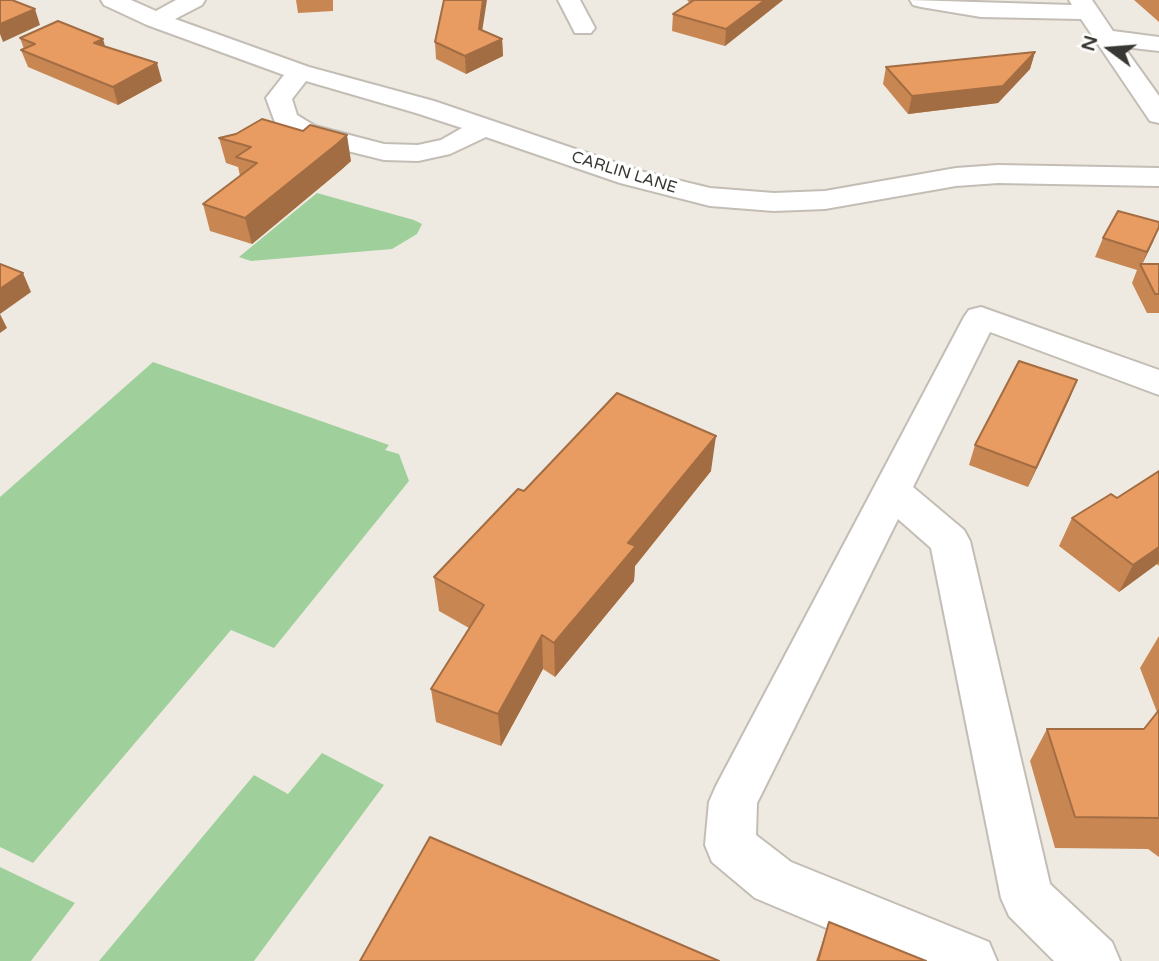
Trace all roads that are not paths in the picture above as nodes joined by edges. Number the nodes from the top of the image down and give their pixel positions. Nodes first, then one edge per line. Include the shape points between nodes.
1 (112, 0) edge
2 (194, 0) edge
3 (569, 0) edge
4 (921, 0) edge
5 (1084, 6) edge
6 (155, 20) junction
7 (583, 28) dead end
8 (1105, 37) junction
9 (1159, 44) edge
10 (300, 72) junction
11 (1159, 115) edge
12 (285, 119) junction
13 (484, 127) junction
14 (261, 132) edge
15 (1159, 177) edge
16 (1159, 383) edge
17 (892, 491) junction
18 (970, 961) edge
19 (1093, 961) edge

1 - 6 street, CARLIN LANE
2 - 6 street
3 - 7 street
4 - 5 street via 993,11
5 - 8 street
6 - 10 street, CARLIN LANE
8 - 9 street
8 - 11 street
10 - 12 street via 279,98
10 - 13 street, CARLIN LANE
12 - 13 street via 305,132 384,152 418,153 450,146
12 - 14 street
13 - 15 street, CARLIN LANE via 630,177 741,201 825,200 998,174
16 - 17 street via 981,317
17 - 18 street via 733,802 730,845 773,880
17 - 19 street via 950,541 1027,898

